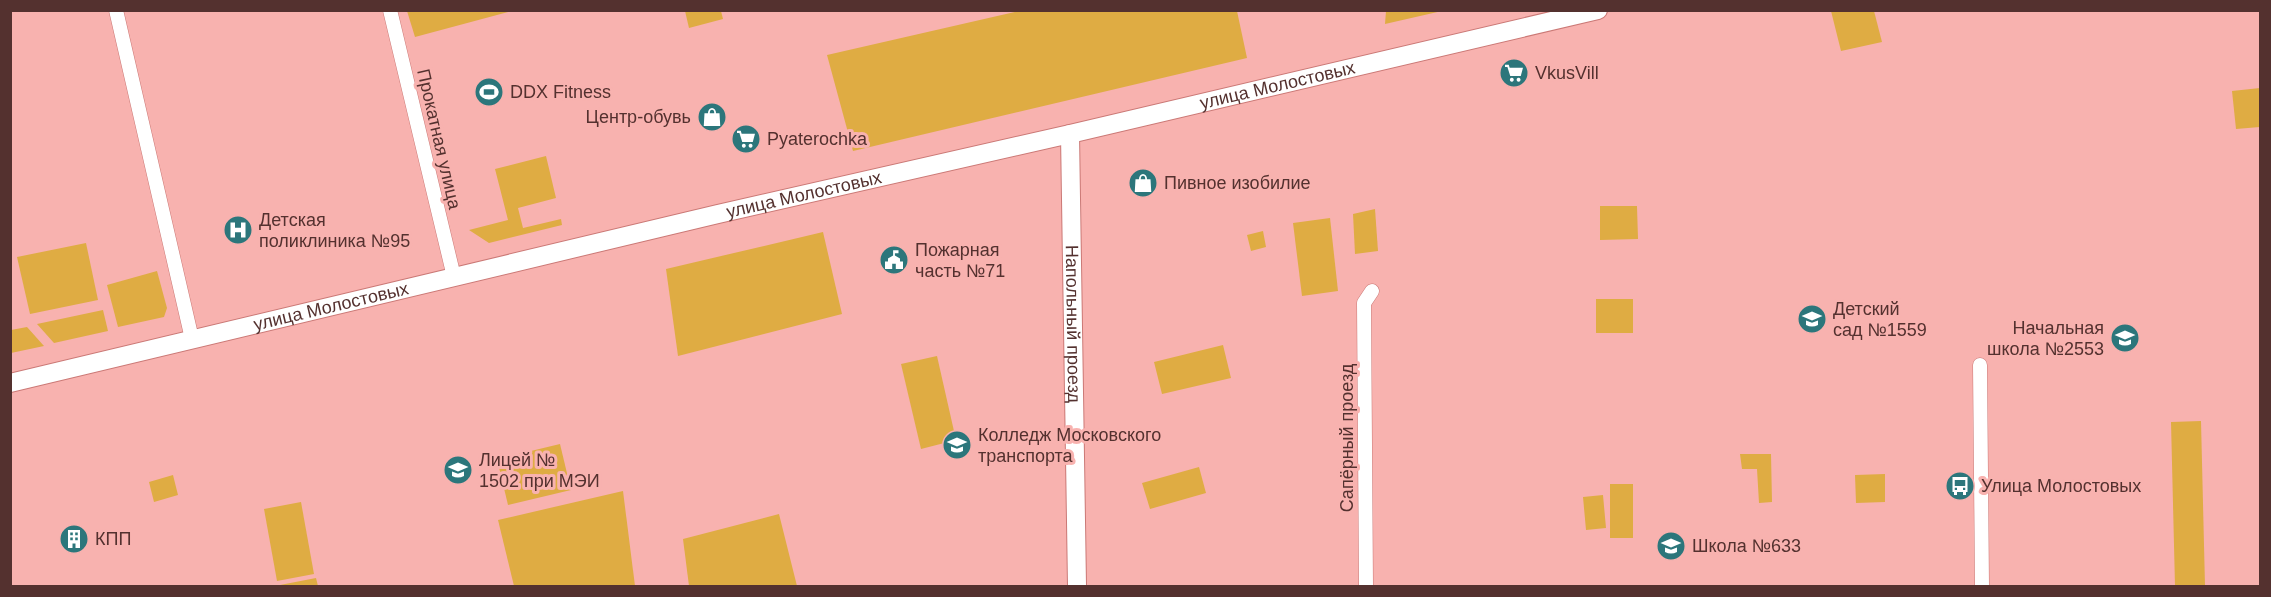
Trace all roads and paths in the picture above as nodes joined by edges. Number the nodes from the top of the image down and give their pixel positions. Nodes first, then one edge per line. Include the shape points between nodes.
1 (116, 10) edge
2 (390, 10) edge
3 (1598, 10) edge
4 (1070, 134) junction
5 (454, 277) junction
6 (1372, 291) dead end
7 (192, 339) junction
8 (1980, 365) dead end
9 (10, 383) edge
10 (1077, 586) edge
11 (1366, 586) edge
12 (1982, 586) edge

1 - 7 street
2 - 5 street, Прокатная улица
3 - 4 street, улица Молостовых
4 - 5 street, улица Молостовых
4 - 10 street, Напольный проезд
5 - 7 street, улица Молостовых
6 - 11 street, Сапёрный проезд via 1364,303
7 - 9 street, улица Молостовых
8 - 12 street

